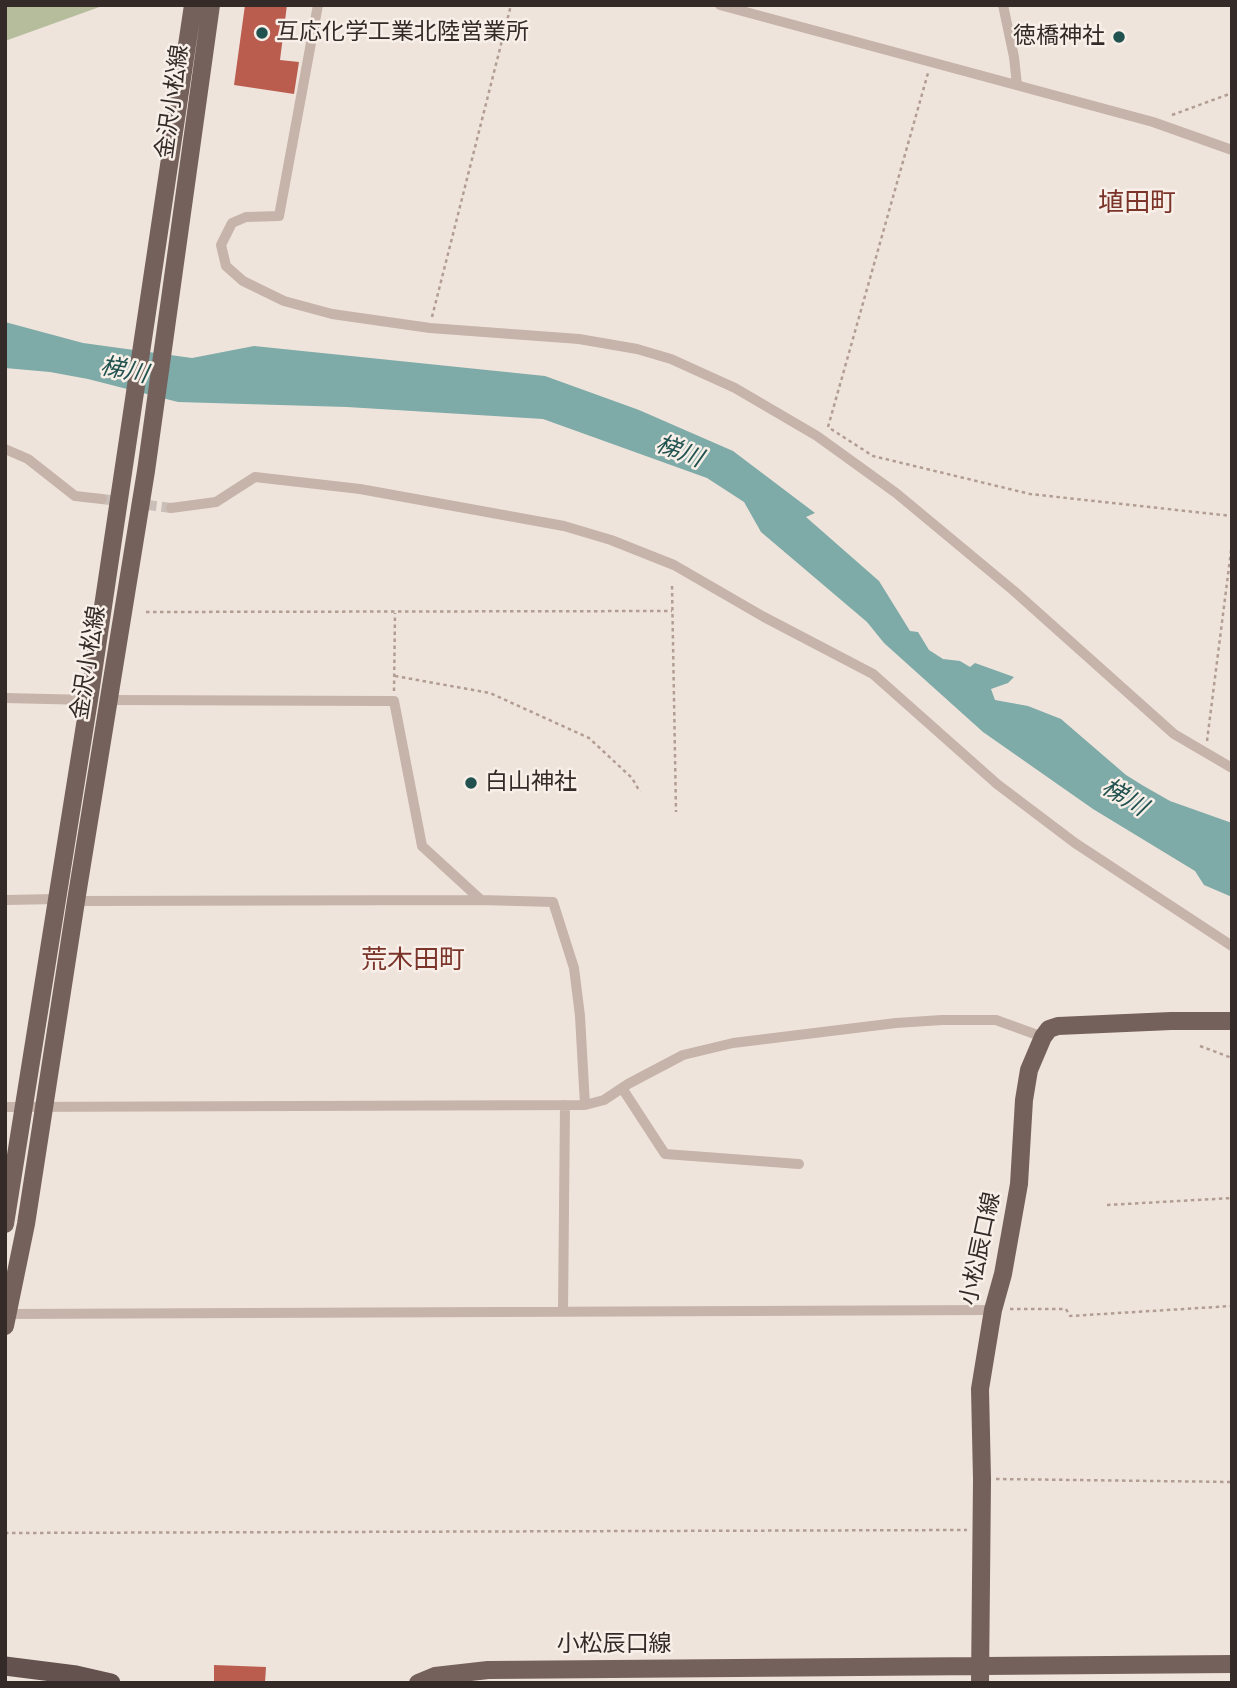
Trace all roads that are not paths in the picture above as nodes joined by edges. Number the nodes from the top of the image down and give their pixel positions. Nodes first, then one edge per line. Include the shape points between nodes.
1 (193, 5) edge
2 (211, 5) edge
3 (318, 5) edge
4 (720, 5) edge
5 (1003, 5) edge
6 (1017, 85) junction
7 (1232, 150) edge
8 (5, 449) edge
9 (102, 499) tunnel mouth
10 (171, 508) tunnel mouth
11 (5, 698) edge
12 (89, 699) junction
13 (108, 699) junction
14 (1232, 768) edge
15 (5, 900) edge
16 (67, 900) junction
17 (481, 900) junction
18 (1232, 946) edge
19 (1232, 1021) edge
20 (1043, 1037) junction
21 (622, 1088) junction
22 (565, 1105) junction
23 (585, 1105) junction
24 (5, 1107) edge
25 (25, 1107) junction
26 (44, 1108) junction
27 (799, 1164) dead end
28 (5, 1224) edge
29 (993, 1310) junction
30 (563, 1312) junction
31 (6, 1318) edge
32 (1232, 1664) edge
33 (5, 1666) edge
34 (980, 1674) edge
35 (111, 1683) edge
36 (418, 1683) edge

1 - 12 main road, 金沢小松線
2 - 13 main road, 金沢小松線 via 146,471
3 - 14 street via 279,216 246,217 232,223 221,245 226,266 243,281 284,301 332,314 637,349 735,388 817,436 896,493 1174,734
4 - 6 street
5 - 6 street
6 - 7 street via 1153,122
8 - 9 street via 28,459 75,496
10 - 18 street via 216,502 255,477 268,478 360,489 564,526 674,565 873,674 1020,801
11 - 12 street
12 - 16 main road, 金沢小松線
13 - 16 main road, 金沢小松線
13 - 17 street via 394,701 422,845
15 - 16 street
16 - 17 street
16 - 25 main road, 金沢小松線
16 - 26 main road, 金沢小松線
17 - 23 street via 553,902 573,968
19 - 20 main road via 1058,1026
20 - 21 street via 996,1020 896,1023 733,1043 683,1055
20 - 29 main road, 小松辰口線 via 1029,1070 1019,1184
21 - 23 street
21 - 27 street via 666,1154
22 - 23 street
22 - 26 street
22 - 30 street
24 - 25 street
25 - 26 street
25 - 28 main road, 金沢小松線
26 - 31 main road, 金沢小松線
29 - 30 street
29 - 34 main road, 小松辰口線 via 980,1389
30 - 31 street
32 - 34 main road, 小松辰口線
33 - 35 highway
34 - 36 main road, 小松辰口線 via 488,1670 435,1676

